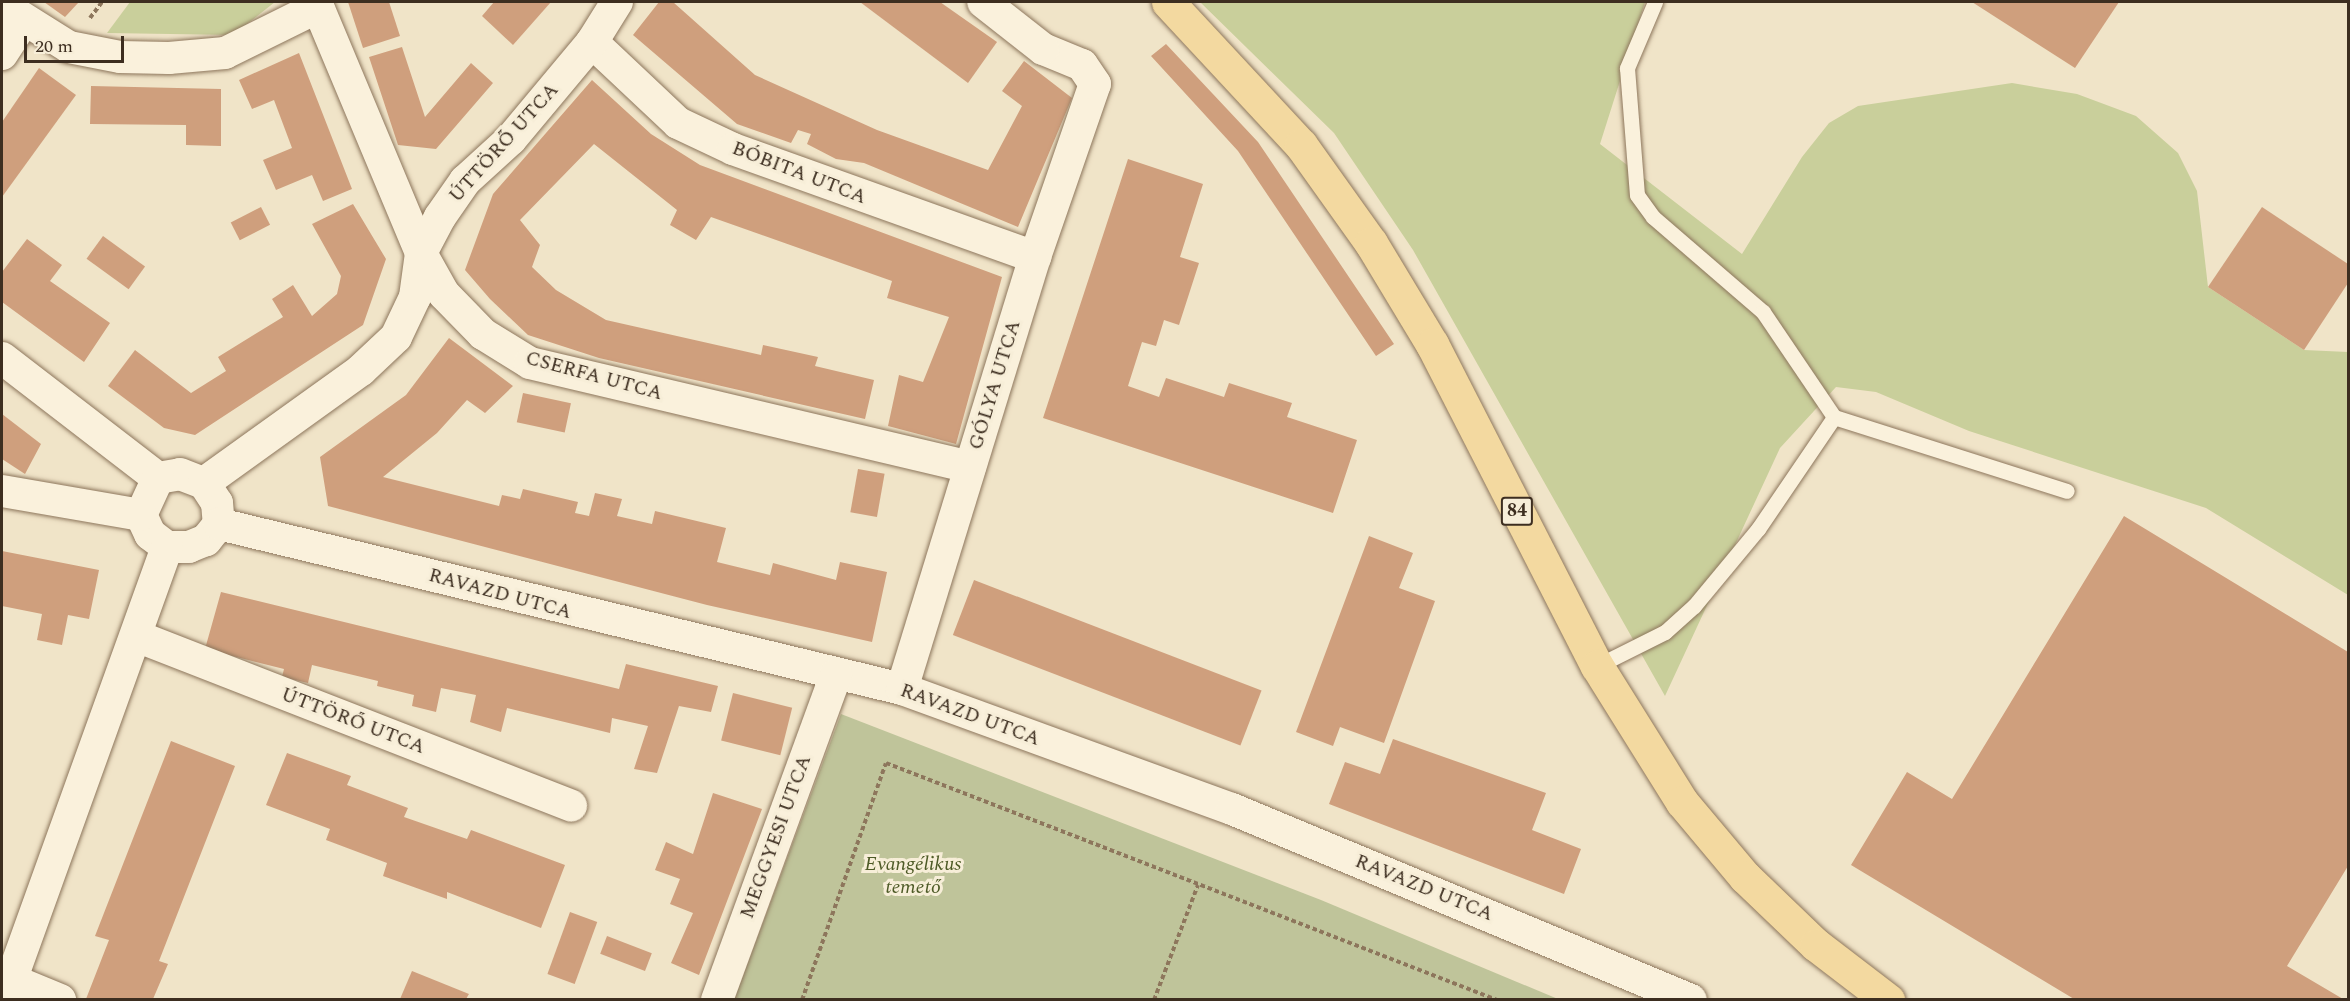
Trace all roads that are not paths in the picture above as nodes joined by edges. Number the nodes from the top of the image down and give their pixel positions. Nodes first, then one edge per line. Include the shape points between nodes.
1 (617, 2) edge
2 (983, 2) edge
3 (1168, 2) edge
4 (1654, 2) edge
5 (317, 4) edge
6 (12, 13) edge
7 (592, 42) junction
8 (2, 54) edge
9 (421, 253) junction
10 (1035, 257) junction
11 (2, 358) edge
12 (1834, 417) junction
13 (970, 467) junction
14 (158, 478) junction
15 (204, 483) junction
16 (2, 491) edge
17 (2067, 492) dead end
18 (141, 515) junction
19 (219, 524) junction
20 (167, 547) junction
21 (136, 636) junction
22 (1597, 666) junction
23 (836, 674) junction
24 (902, 689) junction
25 (571, 806) dead end
26 (6, 985) edge
27 (60, 999) edge
28 (717, 999) edge
29 (1691, 999) edge
30 (1888, 999) edge

1 - 7 street, ÚTTÖRŐ UTCA
2 - 10 street, GÓLYA UTCA via 1043,49 1082,64 1095,84
3 - 22 main road, 84 via 1301,145 1371,243 1432,344
4 - 12 lane via 1627,68 1637,195 1653,217 1763,312
5 - 6 street via 225,53 169,58 120,57 69,47
5 - 9 street, CSERFA UTCA
6 - 8 street
7 - 9 street, ÚTTÖRŐ UTCA via 511,139 465,181
7 - 10 street, BÓBITA UTCA via 639,89 696,132
9 - 13 street, CSERFA UTCA via 444,294 483,334 530,363
9 - 15 street, ÚTTÖRŐ UTCA via 415,297 396,337 361,370
10 - 13 street, GÓLYA UTCA
11 - 14 street
12 - 17 lane
12 - 22 lane via 1758,529 1694,606 1665,632
13 - 24 street, GÓLYA UTCA
14 - 15 street via 180,474
14 - 18 street
15 - 19 street via 217,503
16 - 18 street
18 - 20 street via 150,534
19 - 20 street via 206,540 189,547
19 - 23 street, RAVAZD UTCA
20 - 21 street
21 - 25 street, ÚTTÖRŐ UTCA
21 - 26 street
22 - 30 main road, 84 via 1682,802 1745,878 1816,945
23 - 24 street, RAVAZD UTCA
23 - 28 street, MEGGYESI UTCA
24 - 29 street, RAVAZD UTCA via 1232,809
26 - 27 street

